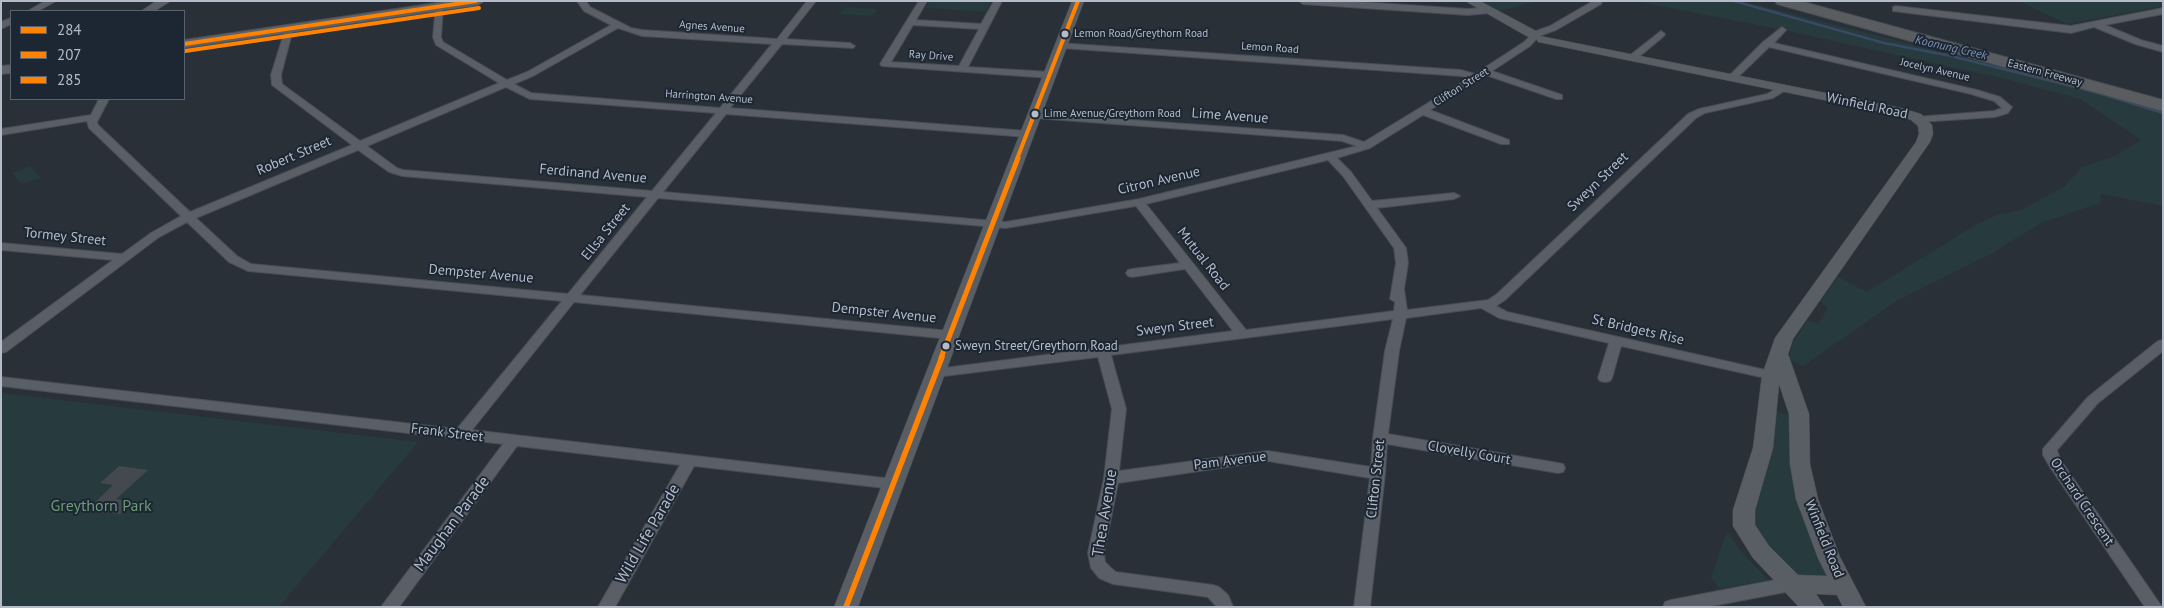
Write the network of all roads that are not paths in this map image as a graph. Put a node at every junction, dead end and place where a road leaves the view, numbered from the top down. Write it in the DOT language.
graph roads {
  1 [pos="52,1"];
  2 [pos="165,1"];
  3 [pos="581,1"];
  4 [pos="812,1"];
  5 [pos="923,1"];
  6 [pos="998,1"];
  7 [pos="1078,1"];
  8 [pos="1303,1"];
  9 [pos="1471,1"];
  10 [pos="1782,1"];
  11 [pos="1812,1"];
  12 [pos="471,2"];
  13 [pos="1598,2"];
  14 [pos="439,7"];
  15 [pos="1896,9"];
  16 [pos="34,10"];
  17 [pos="149,10"];
  18 [pos="1489,10"];
  19 [pos="2163,11"];
  20 [pos="911,22"];
  21 [pos="617,24"];
  22 [pos="2097,25"];
  23 [pos="984,27"];
  24 [pos="289,29"];
  25 [pos="1782,30"];
  26 [pos="1661,34"];
  27 [pos="1540,36"];
  28 [pos="779,42"];
  29 [pos="185,44"];
  30 [pos="1766,44"];
  31 [pos="1061,45"];
  32 [pos="850,46"];
  33 [pos="2163,49"];
  34 [pos="1632,58"];
  35 [pos="962,69"];
  36 [pos="1480,74"];
  37 [pos="1050,75"];
  38 [pos="1732,78"];
  39 [pos="506,84"];
  40 [pos="1783,88"];
  41 [pos="2163,91"];
  42 [pos="1559,97"];
  43 [pos="103,100"];
  44 [pos="2163,106"];
  45 [pos="723,111"];
  46 [pos="1422,111"];
  47 [pos="1035,115"];
  48 [pos="94,117"];
  49 [pos="1920,119"];
  50 [pos="1,132"];
  51 [pos="1027,134"];
  52 [pos="1505,142"];
  53 [pos="359,145"];
  54 [pos="1363,147"];
  55 [pos="1335,155"];
  56 [pos="655,194"];
  57 [pos="1454,196"];
  58 [pos="1139,202"];
  59 [pos="1370,206"];
  60 [pos="188,217"];
  61 [pos="993,224"];
  62 [pos="1,246"];
  63 [pos="125,258"];
  64 [pos="1189,265"];
  65 [pos="1132,273"];
  66 [pos="572,298"];
  67 [pos="1485,305"];
  68 [pos="1396,316"];
  69 [pos="950,334"];
  70 [pos="1243,335"];
  71 [pos="1616,340"];
  72 [pos="2163,344"];
  73 [pos="1,349"];
  74 [pos="1103,352"];
  75 [pos="936,373"];
  76 [pos="1779,377"];
  77 [pos="1605,378"];
  78 [pos="1,381"];
  79 [pos="461,434"];
  80 [pos="1380,438"];
  81 [pos="514,440"];
  82 [pos="690,461"];
  83 [pos="1558,468"];
  84 [pos="1378,474"];
  85 [pos="1111,478"];
  86 [pos="893,484"];
  87 [pos="1791,584"];
  88 [pos="1843,586"];
  89 [pos="389,607"];
  90 [pos="606,607"];
  91 [pos="846,607"];
  92 [pos="1225,607"];
  93 [pos="1362,607"];
  94 [pos="1671,607"];
  95 [pos="1814,607"];
  96 [pos="1855,607"];
  97 [pos="2154,607"];
  1 -- 16 [label="street"];
  2 -- 17 [label="street"];
  3 -- 21 [label="street, Agnes Avenue"];
  4 -- 28 [label="street, Ellsa Street"];
  5 -- 20 [label="street, Ray Drive"];
  6 -- 23 [label="street"];
  7 -- 31 [label="street"];
  8 -- 18 [label="street"];
  9 -- 18 [label="street, Winfield Road"];
  10 -- 44 [label="highway, Eastern Freeway"];
  11 -- 41 [label="highway, Eastern Freeway"];
  12 -- 14 [label="main road"];
  13 -- 27 [label="street, Clifton Street"];
  14 -- 24 [label="main road"];
  14 -- 39 [label="street, Harrington Avenue"];
  15 -- 22 [label="street"];
  18 -- 27 [label="street, Winfield Road"];
  19 -- 22 [label="street"];
  20 -- 23 [label="street"];
  20 -- 35 [label="street, Ray Drive"];
  21 -- 28 [label="street, Agnes Avenue"];
  21 -- 39 [label="street, Robert Street"];
  22 -- 33 [label="street"];
  23 -- 35 [label="street"];
  24 -- 29 [label="main road"];
  24 -- 53 [label="street, Ferdinand Avenue"];
  25 -- 30 [label="street"];
  26 -- 34 [label="street"];
  27 -- 34 [label="street, Winfield Road"];
  27 -- 36 [label="street, Clifton Street"];
  28 -- 32 [label="street, Agnes Avenue"];
  28 -- 45 [label="street, Ellsa Street"];
  30 -- 38 [label="street"];
  30 -- 49 [label="street, Jocelyn Avenue"];
  31 -- 36 [label="street, Lemon Road"];
  31 -- 37 [label="street"];
  34 -- 38 [label="street, Winfield Road"];
  35 -- 37 [label="street, Ray Drive"];
  36 -- 42 [label="street, Lemon Road"];
  36 -- 46 [label="street, Clifton Street"];
  37 -- 47 [label="street"];
  38 -- 40 [label="street, Winfield Road"];
  39 -- 45 [label="street, Harrington Avenue"];
  39 -- 53 [label="street, Robert Street"];
  40 -- 49 [label="street, Winfield Road"];
  40 -- 67 [label="street, Sweyn Street"];
  43 -- 48 [label="street"];
  45 -- 51 [label="street, Harrington Avenue"];
  45 -- 56 [label="street, Ellsa Street"];
  46 -- 52 [label="street"];
  46 -- 54 [label="street, Clifton Street"];
  47 -- 51 [label="street"];
  47 -- 54 [label="street, Lime Avenue"];
  48 -- 50 [label="street"];
  48 -- 60 [label="street, Dempster Avenue"];
  49 -- 76 [label="street, Winfield Road"];
  51 -- 61 [label="street"];
  53 -- 56 [label="street, Ferdinand Avenue"];
  53 -- 60 [label="street, Robert Street"];
  54 -- 55 [label="street, Clifton Street"];
  55 -- 58 [label="street, Citron Avenue"];
  55 -- 59 [label="street, Clifton Street"];
  56 -- 61 [label="street, Ferdinand Avenue"];
  56 -- 66 [label="street, Ellsa Street"];
  57 -- 59 [label="street"];
  58 -- 61 [label="street, Citron Avenue"];
  58 -- 64 [label="street, Mutual Road"];
  59 -- 68 [label="street, Clifton Street"];
  60 -- 63 [label="street, Robert Street"];
  60 -- 66 [label="street, Dempster Avenue"];
  61 -- 69 [label="street"];
  62 -- 63 [label="street, Tormey Street"];
  63 -- 73 [label="street, Robert Street"];
  64 -- 65 [label="street"];
  64 -- 70 [label="street, Mutual Road"];
  66 -- 69 [label="street, Dempster Avenue"];
  66 -- 79 [label="street, Ellsa Street"];
  67 -- 68 [label="street, Sweyn Street"];
  67 -- 71 [label="street, St Bridgets Rise"];
  68 -- 70 [label="street, Sweyn Street"];
  68 -- 80 [label="street, Clifton Street"];
  69 -- 75 [label="street"];
  70 -- 74 [label="street, Sweyn Street"];
  71 -- 76 [label="street, St Bridgets Rise"];
  71 -- 77 [label="street"];
  72 -- 97 [label="street, Orchard Crescent"];
  74 -- 75 [label="street, Sweyn Street"];
  74 -- 85 [label="street, Thea Avenue"];
  75 -- 86 [label="street"];
  76 -- 87 [label="street, Winfield Road"];
  76 -- 88 [label="street, Winfield Road"];
  78 -- 79 [label="street, Frank Street"];
  79 -- 81 [label="street, Frank Street"];
  80 -- 83 [label="street, Clovelly Court"];
  80 -- 84 [label="street, Clifton Street"];
  81 -- 82 [label="street, Frank Street"];
  81 -- 89 [label="street, Maughan Parade"];
  82 -- 86 [label="street, Frank Street"];
  82 -- 90 [label="street, Wild Life Parade"];
  84 -- 85 [label="street, Pam Avenue"];
  84 -- 93 [label="street, Clifton Street"];
  85 -- 92 [label="street, Thea Avenue"];
  86 -- 91 [label="street"];
  87 -- 88 [label="street"];
  87 -- 94 [label="street"];
  87 -- 95 [label="street, Winfield Road"];
  88 -- 96 [label="street, Winfield Road"];
}
